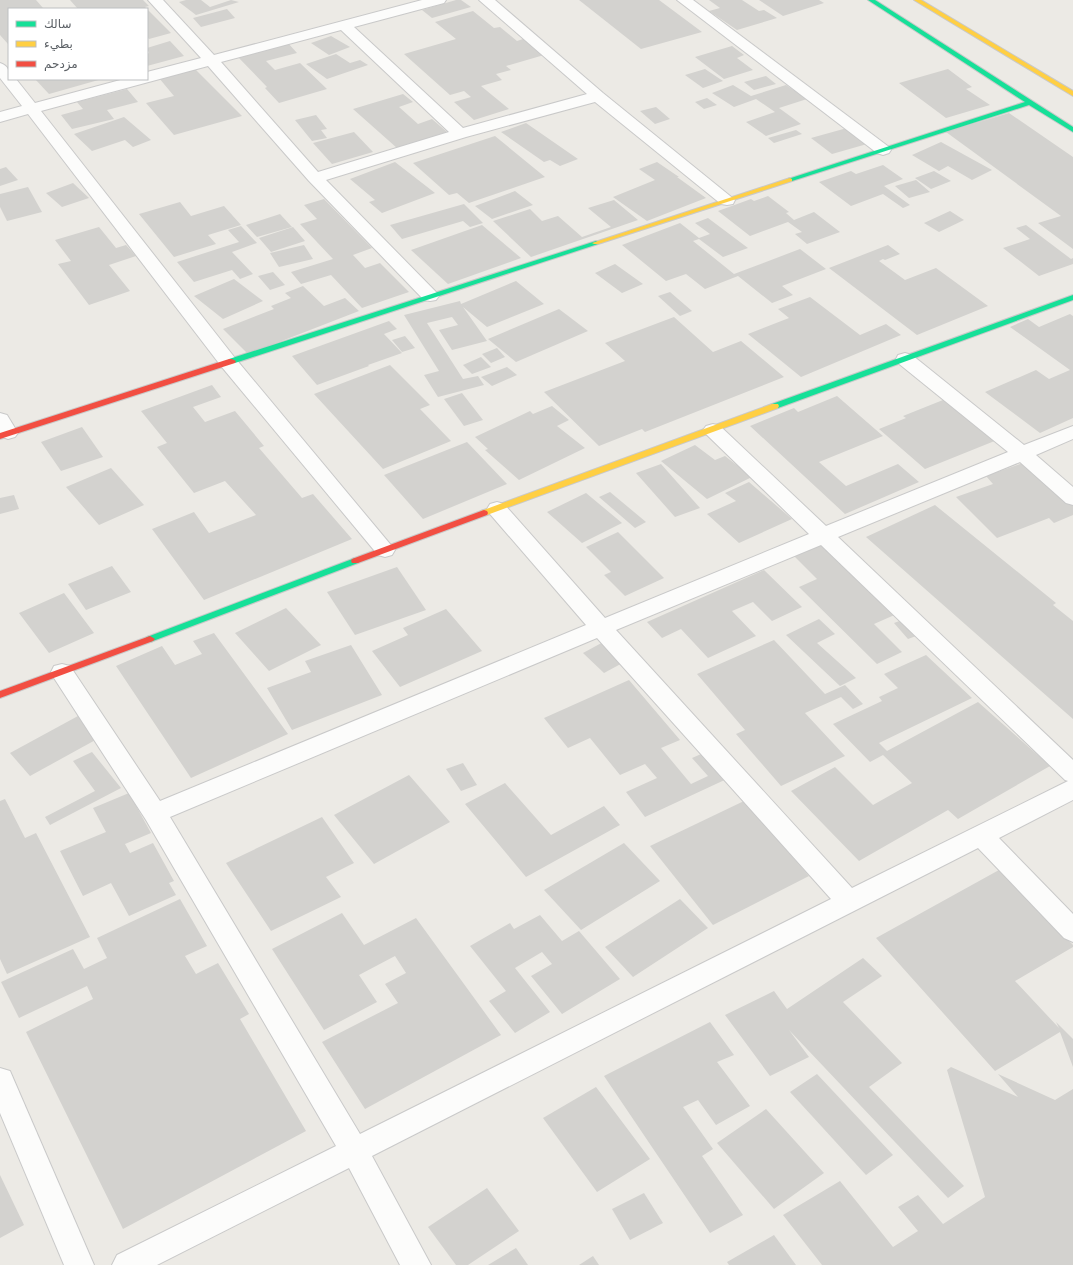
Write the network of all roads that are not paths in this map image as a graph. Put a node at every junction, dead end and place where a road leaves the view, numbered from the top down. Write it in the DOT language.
graph roads {
  1 [pos="155,0"];
  2 [pos="439,0"];
  3 [pos="486,0"];
  4 [pos="684,0"];
  5 [pos="871,0"];
  6 [pos="916,0"];
  7 [pos="345,26"];
  8 [pos="212,60"];
  9 [pos="0,68"];
  10 [pos="148,77"];
  11 [pos="8,78"];
  12 [pos="10,80"];
  13 [pos="137,80"];
  14 [pos="1073,94"];
  15 [pos="598,96"];
  16 [pos="1031,102"];
  17 [pos="32,108"];
  18 [pos="0,116"];
  19 [pos="1073,130"];
  20 [pos="460,134"];
  21 [pos="883,150"];
  22 [pos="316,178"];
  23 [pos="726,200"];
  24 [pos="430,296"];
  25 [pos="1073,298"];
  26 [pos="905,359"];
  27 [pos="228,362"];
  28 [pos="3,429"];
  29 [pos="713,430"];
  30 [pos="1073,432"];
  31 [pos="1022,453"];
  32 [pos="1073,498"];
  33 [pos="497,509"];
  34 [pos="823,536"];
  35 [pos="385,550"];
  36 [pos="601,628"];
  37 [pos="62,672"];
  38 [pos="0,695"];
  39 [pos="1073,774"];
  40 [pos="1073,789"];
  41 [pos="155,813"];
  42 [pos="981,835"];
  43 [pos="849,902"];
  44 [pos="1073,930"];
  45 [pos="0,1080"];
  46 [pos="354,1150"];
  47 [pos="79,1265"];
  48 [pos="128,1265"];
  49 [pos="416,1265"];
  1 -- 8 [label="street"];
  2 -- 7 [label="street"];
  3 -- 15 [label="street"];
  4 -- 21 [label="street"];
  5 -- 16 [label="street"];
  6 -- 14 [label="street"];
  7 -- 8 [label="street"];
  7 -- 20 [label="street"];
  8 -- 10 [label="street"];
  8 -- 22 [label="street"];
  9 -- 11 [label="street"];
  12 -- 17 [label="street"];
  13 -- 17 [label="street"];
  15 -- 20 [label="street"];
  15 -- 23 [label="street"];
  16 -- 19 [label="street"];
  16 -- 21 [label="street"];
  17 -- 18 [label="street"];
  17 -- 27 [label="street"];
  20 -- 22 [label="street"];
  21 -- 23 [label="street"];
  22 -- 24 [label="street"];
  23 -- 24 [label="street"];
  24 -- 27 [label="street"];
  25 -- 26 [label="street"];
  26 -- 29 [label="street"];
  26 -- 31 [label="street"];
  27 -- 28 [label="street"];
  27 -- 35 [label="street"];
  29 -- 33 [label="street"];
  29 -- 34 [label="street"];
  30 -- 31 [label="street"];
  31 -- 32 [label="street"];
  31 -- 34 [label="street"];
  33 -- 35 [label="street"];
  33 -- 36 [label="street"];
  34 -- 36 [label="street"];
  34 -- 39 [label="street"];
  35 -- 37 [label="street"];
  36 -- 41 [label="street"];
  36 -- 43 [label="street"];
  37 -- 38 [label="street"];
  37 -- 41 [label="street"];
  40 -- 42 [label="street"];
  41 -- 46 [label="street"];
  42 -- 43 [label="street"];
  42 -- 44 [label="street"];
  43 -- 46 [label="street"];
  45 -- 47 [label="street"];
  46 -- 48 [label="street"];
  46 -- 49 [label="street"];
}
